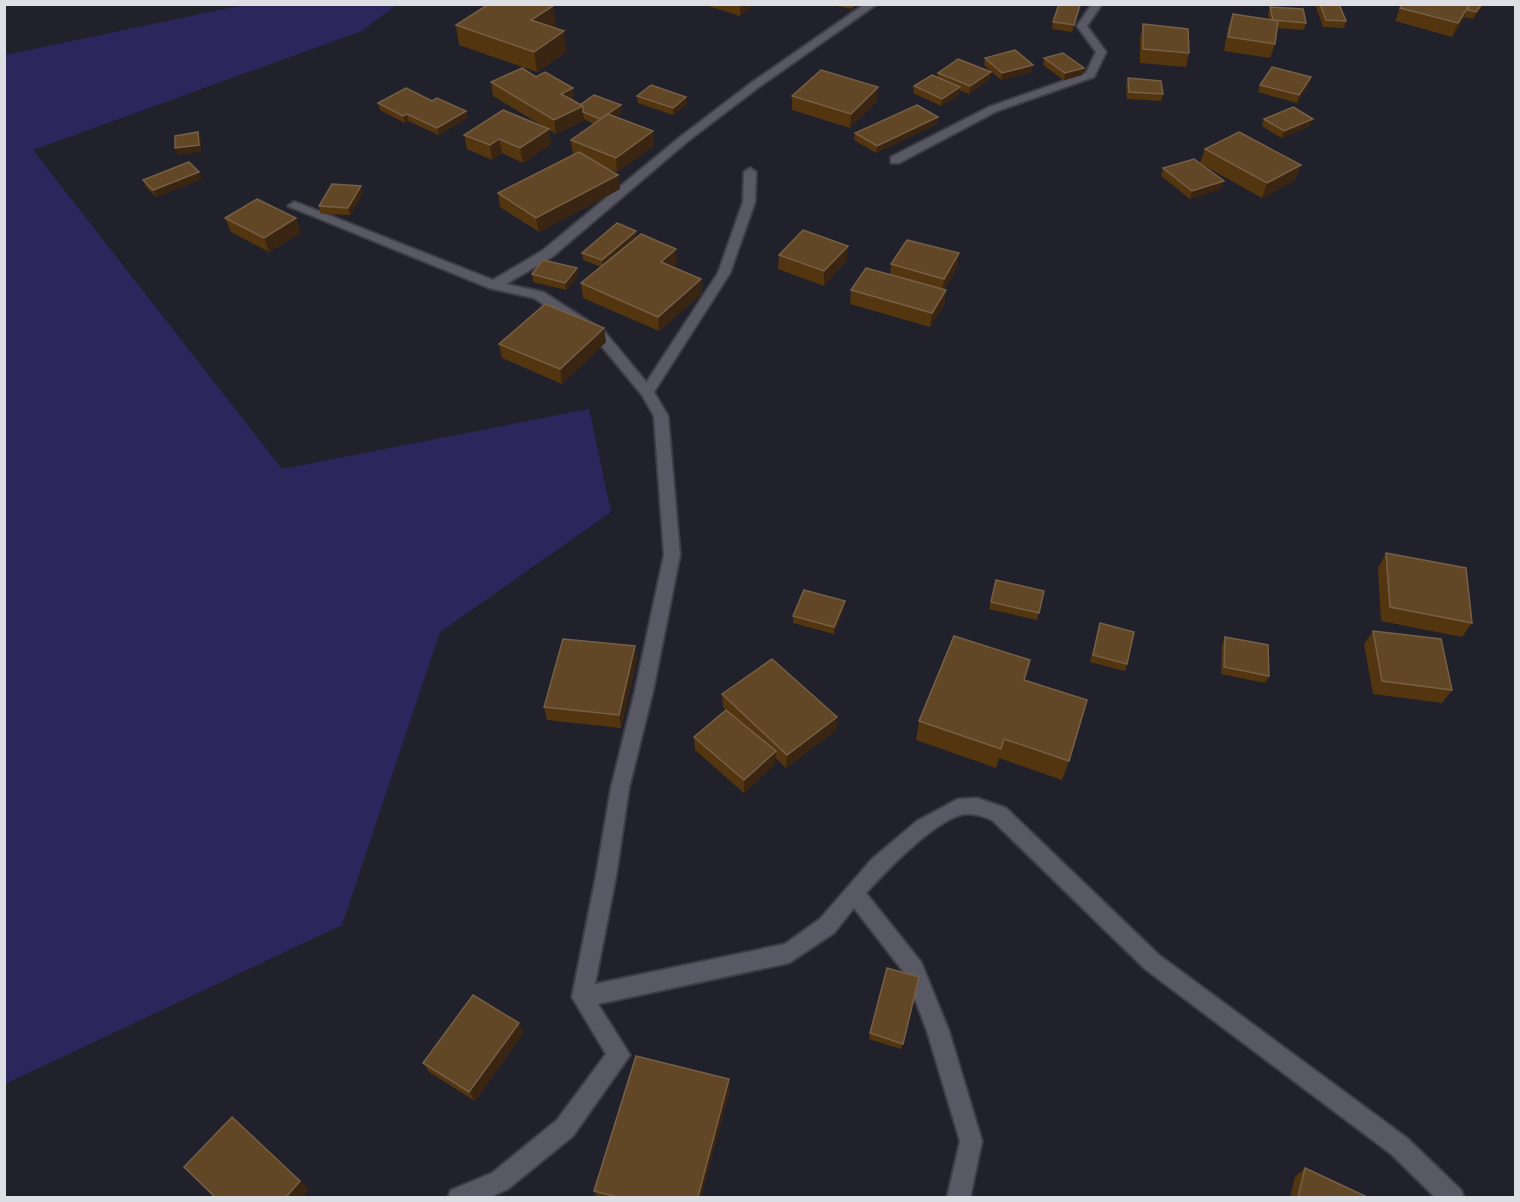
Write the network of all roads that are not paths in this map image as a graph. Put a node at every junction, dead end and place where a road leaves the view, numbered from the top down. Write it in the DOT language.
graph roads {
  1 [pos="872,4"];
  2 [pos="1097,4"];
  3 [pos="895,160"];
  4 [pos="750,172"];
  5 [pos="294,206"];
  6 [pos="494,285"];
  7 [pos="647,392"];
  8 [pos="854,893"];
  9 [pos="582,997"];
  10 [pos="459,1197"];
  11 [pos="958,1197"];
  12 [pos="1453,1197"];
  1 -- 6 [label="street"];
  2 -- 3 [label="street"];
  4 -- 7 [label="street"];
  5 -- 6 [label="street"];
  6 -- 7 [label="street"];
  7 -- 9 [label="street"];
  8 -- 9 [label="street"];
  8 -- 11 [label="street"];
  8 -- 12 [label="street"];
  9 -- 10 [label="street"];
}
